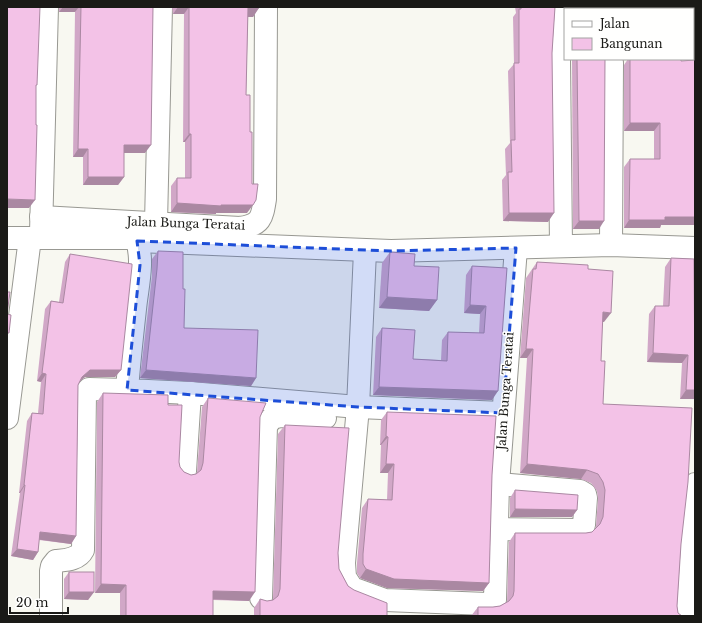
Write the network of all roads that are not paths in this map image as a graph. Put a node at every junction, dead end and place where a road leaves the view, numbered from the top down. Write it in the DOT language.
graph roads {
  1 [pos="47,7"];
  2 [pos="161,7"];
  3 [pos="266,7"];
  4 [pos="562,7"];
  5 [pos="612,63"];
  6 [pos="156,223"];
  7 [pos="37,231"];
  8 [pos="7,238"];
  9 [pos="137,242"];
  10 [pos="611,245"];
  11 [pos="561,246"];
  12 [pos="516,248"];
  13 [pos="695,248"];
  14 [pos="365,250"];
  15 [pos="127,390"];
  16 [pos="190,393"];
  17 [pos="357,413"];
  18 [pos="503,413"];
  19 [pos="7,418"];
  20 [pos="185,471"];
  21 [pos="498,484"];
  22 [pos="695,484"];
  23 [pos="497,529"];
  24 [pos="261,598"];
  25 [pos="384,608"];
  26 [pos="51,616"];
  27 [pos="683,616"];
  1 -- 7 [label="street"];
  2 -- 6 [label="street"];
  3 -- 6 [label="street, Jalan Bunga Teratai"];
  4 -- 11 [label="street"];
  5 -- 10 [label="street"];
  6 -- 7 [label="street, Jalan Bunga Teratai"];
  7 -- 8 [label="street, Jalan Bunga Teratai"];
  7 -- 9 [label="street"];
  7 -- 19 [label="street"];
  9 -- 14 [label="street"];
  9 -- 15 [label="street"];
  10 -- 11 [label="street"];
  10 -- 13 [label="street"];
  11 -- 12 [label="street"];
  12 -- 14 [label="street"];
  12 -- 18 [label="street, Jalan Bunga Teratai"];
  14 -- 17 [label="street"];
  15 -- 16 [label="street"];
  15 -- 26 [label="street"];
  16 -- 17 [label="street"];
  16 -- 20 [label="street"];
  17 -- 18 [label="street"];
  17 -- 24 [label="street"];
  17 -- 25 [label="street"];
  18 -- 21 [label="street, Jalan Bunga Teratai"];
  21 -- 23 [label="street, Jalan Bunga Teratai"];
  21 -- 23 [label="street"];
  22 -- 27 [label="street"];
  23 -- 25 [label="street, Jalan Bunga Teratai"];
}
